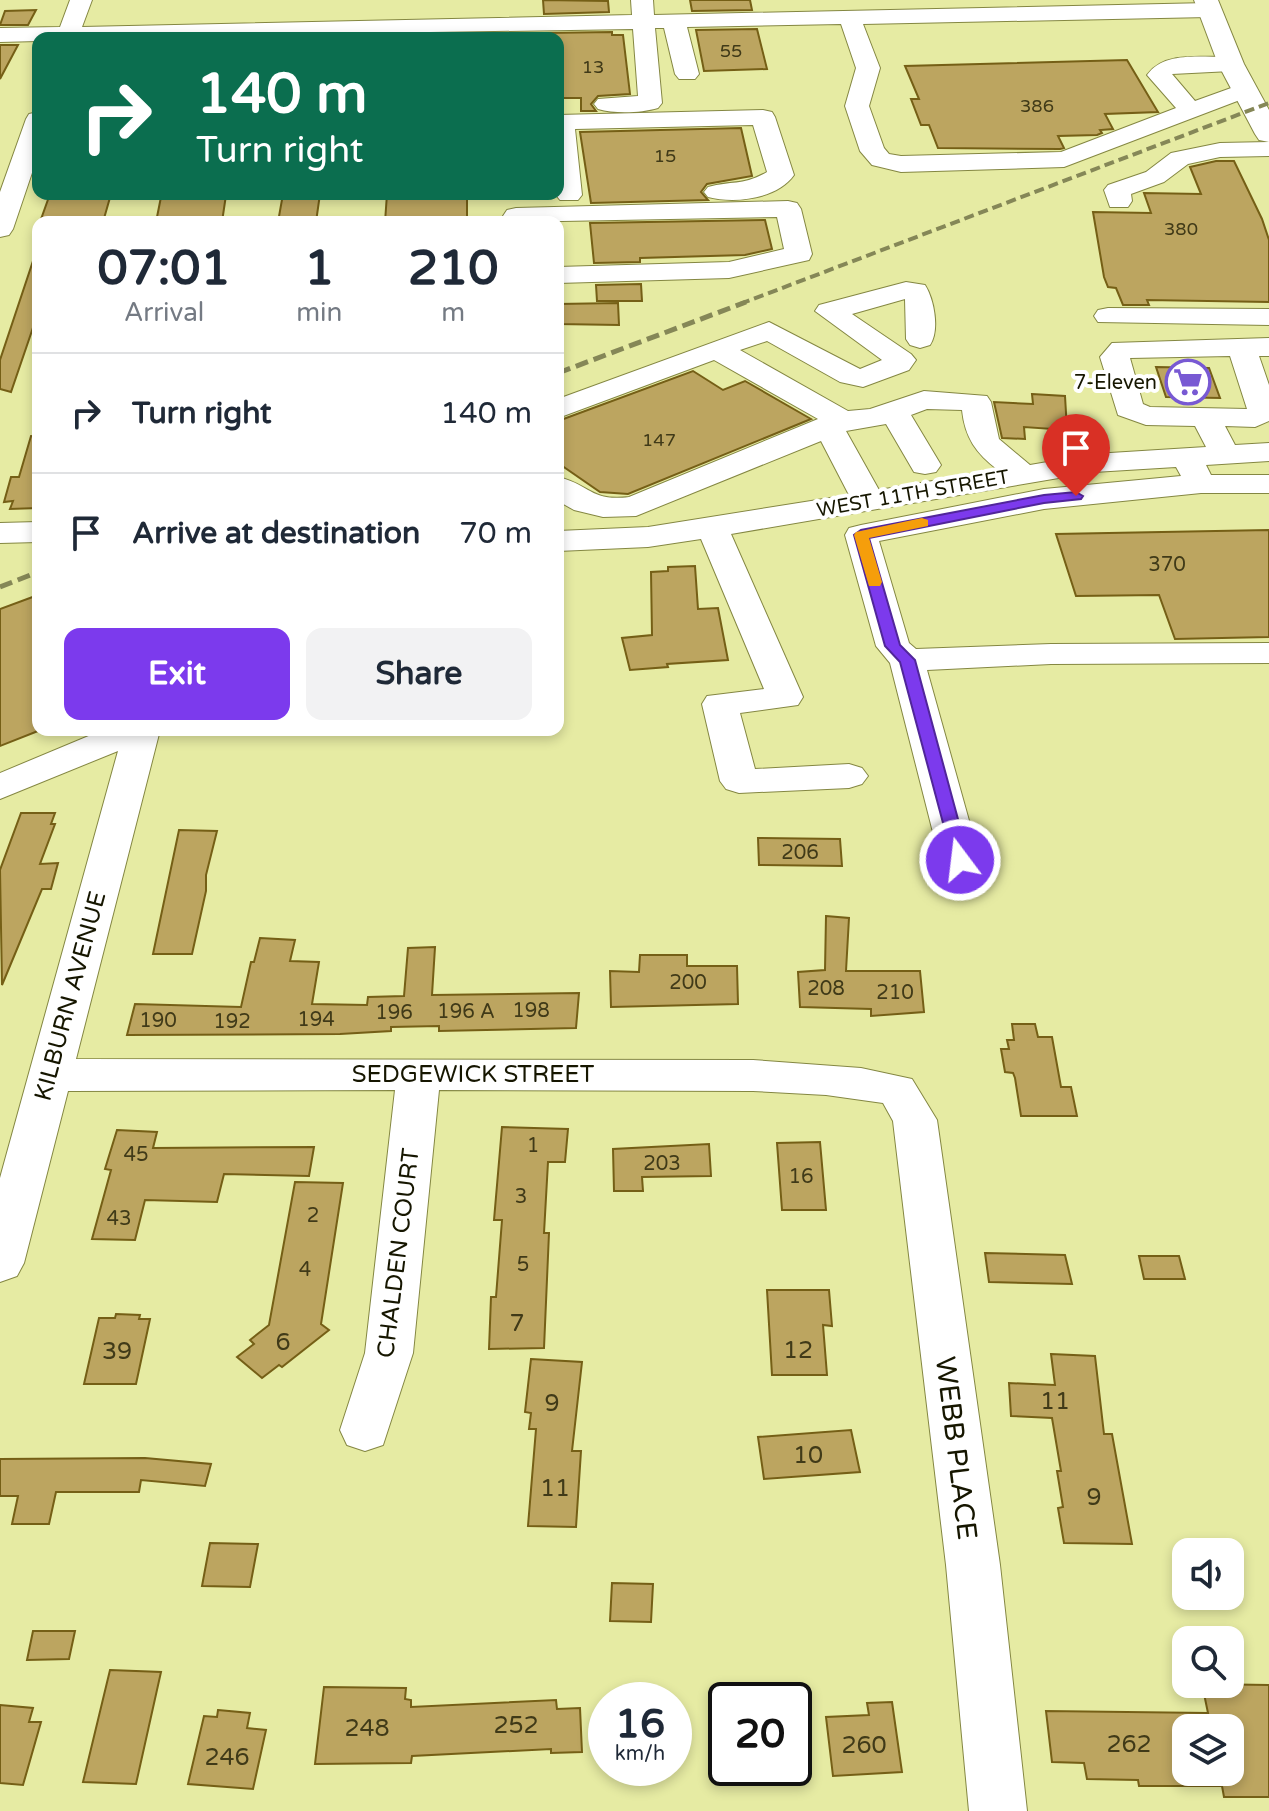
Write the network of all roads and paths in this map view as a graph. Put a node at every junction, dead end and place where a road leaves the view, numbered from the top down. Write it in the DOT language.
graph roads {
  1 [pos="81,0"];
  2 [pos="1208,5"];
  3 [pos="644,10"];
  4 [pos="849,17"];
  5 [pos="675,20"];
  6 [pos="69,32"];
  7 [pos="507,32"];
  8 [pos="0,35"];
  9 [pos="32,35"];
  10 [pos="1231,64"];
  11 [pos="687,74"];
  12 [pos="1245,90"];
  13 [pos="1191,111"];
  14 [pos="564,116"];
  15 [pos="564,117"];
  16 [pos="1269,134"];
  17 [pos="1269,149"];
  18 [pos="32,150"];
  19 [pos="564,156"];
  20 [pos="26,182"];
  21 [pos="569,195"];
  22 [pos="564,196"];
  23 [pos="547,200"];
  24 [pos="1119,201"];
  25 [pos="516,207"];
  26 [pos="0,229"];
  27 [pos="564,275"];
  28 [pos="1108,316"];
  29 [pos="1269,317"];
  30 [pos="920,339"];
  31 [pos="1255,347"];
  32 [pos="716,349"];
  33 [pos="1265,406"];
  34 [pos="564,407"];
  35 [pos="893,411"];
  36 [pos="1205,417"];
  37 [pos="836,424"];
  38 [pos="1269,452"];
  39 [pos="1225,454"];
  40 [pos="1185,457"];
  41 [pos="925,465"];
  42 [pos="1022,474"];
  43 [pos="1201,484"];
  44 [pos="1269,484"];
  45 [pos="564,490"];
  46 [pos="868,500"];
  47 [pos="712,528"];
  48 [pos="32,532"];
  49 [pos="0,533"];
  50 [pos="564,543"];
  51 [pos="32,551"];
  52 [pos="0,552"];
  53 [pos="1269,653"];
  54 [pos="907,660"];
  55 [pos="121,736"];
  56 [pos="140,736"];
  57 [pos="849,776"];
  58 [pos="0,787"];
  59 [pos="960,860"];
  60 [pos="419,1073"];
  61 [pos="48,1075"];
  62 [pos="897,1090"];
  63 [pos="1,1254"];
  64 [pos="365,1430"];
  65 [pos="998,1811"];
  1 -- 6 [label="street"];
  2 -- 4 [label="street"];
  2 -- 10 [label="main road"];
  3 -- 5 [label="street"];
  3 -- 7 [label="street"];
  3 -- 14 [label="street"];
  4 -- 5 [label="street"];
  4 -- 13 [label="street"];
  5 -- 11 [label="street"];
  8 -- 9 [label="street"];
  10 -- 12 [label="main road"];
  10 -- 13 [label="street"];
  12 -- 13 [label="street"];
  12 -- 16 [label="main road"];
  15 -- 21 [label="street"];
  17 -- 24 [label="street"];
  18 -- 20 [label="street"];
  19 -- 21 [label="street"];
  20 -- 26 [label="street"];
  21 -- 22 [label="street"];
  23 -- 25 [label="street"];
  25 -- 27 [label="street"];
  28 -- 29 [label="street"];
  30 -- 32 [label="street"];
  31 -- 33 [label="street"];
  31 -- 36 [label="street"];
  32 -- 34 [label="street"];
  32 -- 37 [label="street"];
  33 -- 36 [label="street"];
  35 -- 37 [label="street"];
  35 -- 41 [label="street"];
  35 -- 42 [label="street"];
  36 -- 39 [label="street"];
  37 -- 45 [label="street"];
  37 -- 46 [label="street"];
  38 -- 39 [label="street, WEST 11TH STREET"];
  39 -- 40 [label="street, WEST 11TH STREET"];
  40 -- 42 [label="street, WEST 11TH STREET"];
  40 -- 43 [label="street"];
  42 -- 46 [label="street, WEST 11TH STREET"];
  43 -- 44 [label="street"];
  43 -- 54 [label="street"];
  46 -- 47 [label="street, WEST 11TH STREET"];
  47 -- 50 [label="street, WEST 11TH STREET"];
  47 -- 57 [label="street"];
  48 -- 49 [label="street"];
  51 -- 52 [label="street"];
  53 -- 54 [label="street"];
  54 -- 59 [label="street"];
  55 -- 58 [label="street"];
  56 -- 61 [label="street, KILBURN AVENUE"];
  60 -- 61 [label="street, SEDGEWICK STREET"];
  60 -- 62 [label="street, SEDGEWICK STREET"];
  60 -- 64 [label="street, CHALDEN COURT"];
  61 -- 63 [label="street, KILBURN AVENUE"];
  62 -- 65 [label="street, WEBB PLACE"];
}
